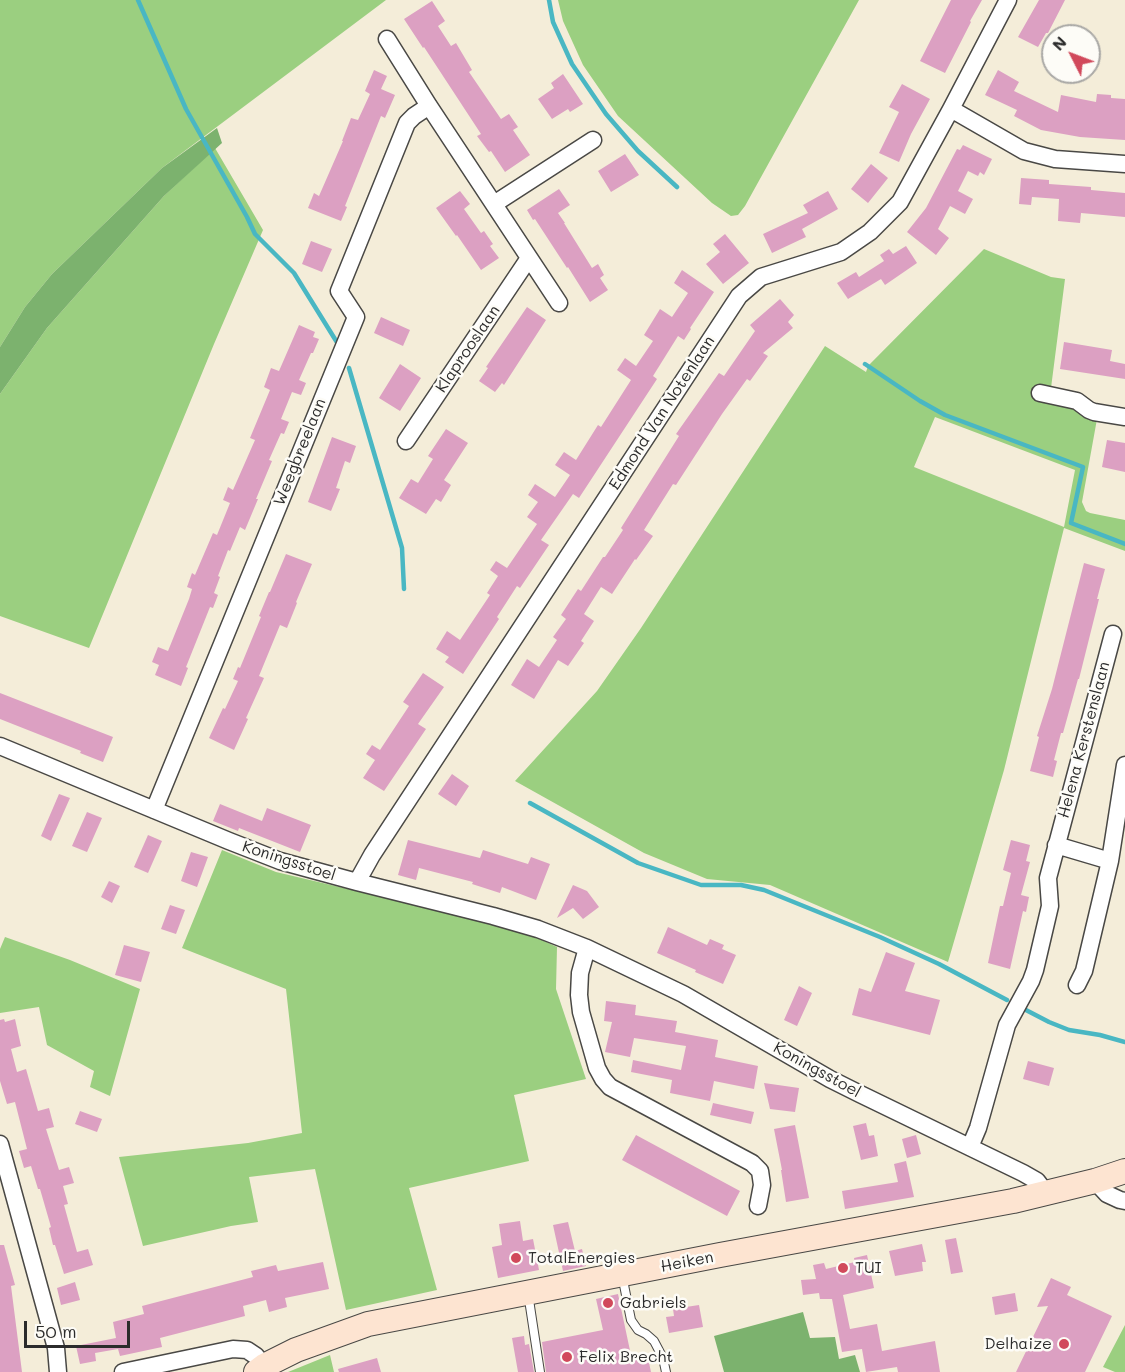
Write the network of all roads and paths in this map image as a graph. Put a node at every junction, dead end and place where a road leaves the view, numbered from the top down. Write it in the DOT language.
graph roads {
  1 [pos="1008,0"];
  2 [pos="387,39"];
  3 [pos="429,106"];
  4 [pos="951,109"];
  5 [pos="593,140"];
  6 [pos="1125,164"];
  7 [pos="494,204"];
  8 [pos="530,258"];
  9 [pos="559,303"];
  10 [pos="1040,393"];
  11 [pos="1125,417"];
  12 [pos="406,441"];
  13 [pos="1113,634"];
  14 [pos="0,746"];
  15 [pos="1125,765"];
  16 [pos="154,810"];
  17 [pos="1056,845"];
  18 [pos="1110,861"];
  19 [pos="357,882"];
  20 [pos="587,948"];
  21 [pos="1077,985"];
  22 [pos="0,1144"];
  23 [pos="970,1147"];
  24 [pos="1125,1171"];
  25 [pos="1095,1181"];
  26 [pos="1046,1193"];
  27 [pos="1125,1201"];
  28 [pos="758,1206"];
  29 [pos="622,1274"];
  30 [pos="528,1293"];
  31 [pos="260,1369"];
  32 [pos="58,1372"];
  33 [pos="123,1372"];
  34 [pos="540,1372"];
  35 [pos="666,1372"];
  1 -- 4 [label="street, Edmond Van Notenlaan"];
  2 -- 3 [label="street"];
  3 -- 7 [label="street"];
  3 -- 16 [label="street, Weegbreelaan"];
  4 -- 6 [label="street"];
  4 -- 19 [label="street, Edmond Van Notenlaan"];
  5 -- 7 [label="street"];
  7 -- 8 [label="street"];
  8 -- 9 [label="street"];
  8 -- 12 [label="street, Klaprooslaan"];
  10 -- 11 [label="street"];
  13 -- 17 [label="street, Helena Kerstenslaan"];
  14 -- 16 [label="street, Koningsstoel"];
  15 -- 18 [label="street"];
  16 -- 19 [label="street, Koningsstoel"];
  17 -- 18 [label="street"];
  17 -- 23 [label="street, Helena Kerstenslaan"];
  18 -- 21 [label="street"];
  19 -- 20 [label="street, Koningsstoel"];
  20 -- 23 [label="street, Koningsstoel"];
  20 -- 28 [label="street"];
  22 -- 32 [label="street"];
  23 -- 26 [label="street, Koningsstoel"];
  24 -- 25 [label="main road, Heiken"];
  25 -- 26 [label="main road, Heiken"];
  25 -- 27 [label="street"];
  26 -- 29 [label="main road, Heiken"];
  29 -- 30 [label="main road, Heiken"];
  29 -- 35 [label="lane"];
  30 -- 31 [label="main road, Heiken"];
  30 -- 34 [label="lane"];
  31 -- 33 [label="street"];
}
